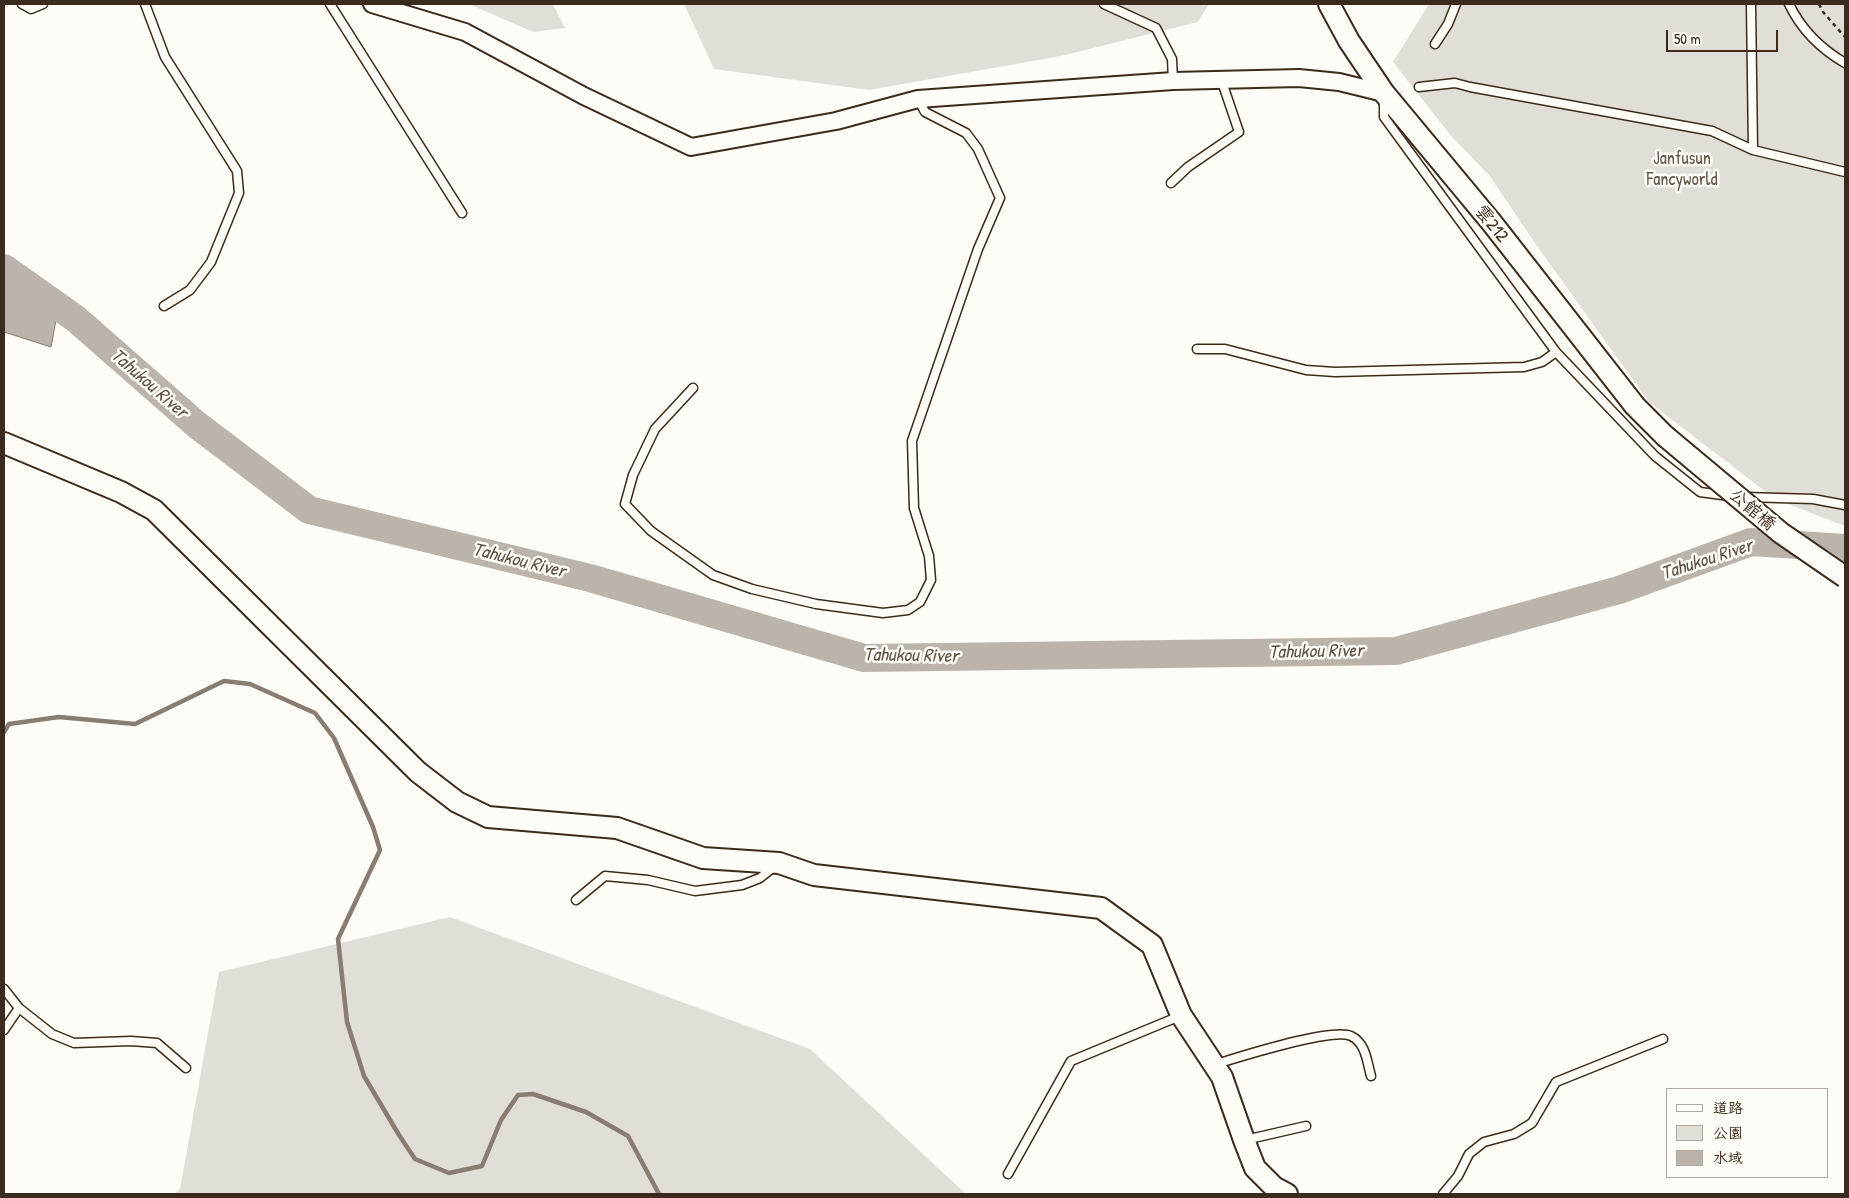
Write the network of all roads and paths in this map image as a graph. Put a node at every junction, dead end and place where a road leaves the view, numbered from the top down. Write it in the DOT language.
graph roads {
  1 [pos="22,4"];
  2 [pos="43,4"];
  3 [pos="146,4"];
  4 [pos="330,4"];
  5 [pos="372,4"];
  6 [pos="1104,4"];
  7 [pos="1329,4"];
  8 [pos="1456,4"];
  9 [pos="1751,4"];
  10 [pos="1789,4"];
  11 [pos="1819,4"];
  12 [pos="1845,37"];
  13 [pos="1435,44"];
  14 [pos="1845,63"];
  15 [pos="1221,79"];
  16 [pos="1173,81"];
  17 [pos="1419,87"];
  18 [pos="1384,93"];
  19 [pos="918,99"];
  20 [pos="1753,150"];
  21 [pos="1845,172"];
  22 [pos="1170,184"];
  23 [pos="462,213"];
  24 [pos="164,306"];
  25 [pos="1197,349"];
  26 [pos="1556,352"];
  27 [pos="693,388"];
  28 [pos="1665,436"];
  29 [pos="4,443"];
  30 [pos="1845,506"];
  31 [pos="1845,577"];
  32 [pos="779,863"];
  33 [pos="576,900"];
  34 [pos="4,989"];
  35 [pos="19,1008"];
  36 [pos="1181,1015"];
  37 [pos="4,1030"];
  38 [pos="1663,1039"];
  39 [pos="1214,1064"];
  40 [pos="186,1068"];
  41 [pos="1371,1076"];
  42 [pos="1306,1126"];
  43 [pos="1244,1140"];
  44 [pos="1008,1174"];
  45 [pos="1287,1194"];
  46 [pos="1443,1194"];
  1 -- 2 [label="lane"];
  3 -- 24 [label="lane"];
  4 -- 23 [label="lane"];
  5 -- 19 [label="street"];
  6 -- 16 [label="lane"];
  7 -- 18 [label="street, 雲212 / 雲212"];
  8 -- 13 [label="lane"];
  9 -- 20 [label="lane"];
  10 -- 14 [label="lane"];
  11 -- 12 [label="path"];
  15 -- 16 [label="street"];
  15 -- 18 [label="street"];
  15 -- 22 [label="lane"];
  16 -- 19 [label="street"];
  17 -- 20 [label="lane"];
  18 -- 26 [label="lane"];
  18 -- 28 [label="street, 雲212 / 雲212"];
  19 -- 27 [label="lane"];
  20 -- 21 [label="lane"];
  25 -- 26 [label="lane"];
  26 -- 30 [label="lane"];
  28 -- 31 [label="street, 公館橋 / 雲212, bridge"];
  29 -- 32 [label="street"];
  32 -- 33 [label="lane"];
  32 -- 36 [label="street"];
  34 -- 35 [label="lane"];
  35 -- 37 [label="lane"];
  35 -- 40 [label="lane"];
  36 -- 39 [label="street"];
  36 -- 44 [label="lane"];
  38 -- 46 [label="lane"];
  39 -- 41 [label="lane"];
  39 -- 43 [label="street"];
  42 -- 43 [label="lane"];
  43 -- 45 [label="street"];
}
